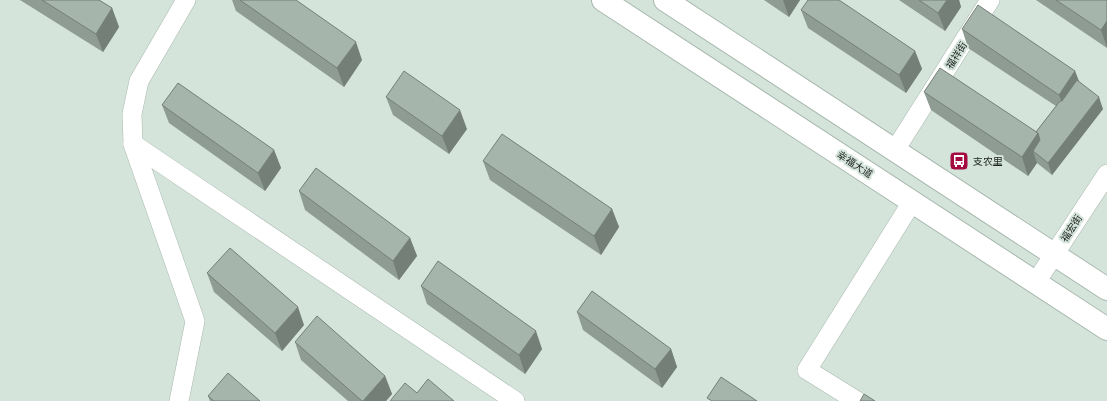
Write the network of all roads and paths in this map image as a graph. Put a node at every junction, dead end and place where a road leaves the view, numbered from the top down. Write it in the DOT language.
graph roads {
  1 [pos="186,0"];
  2 [pos="603,0"];
  3 [pos="665,0"];
  4 [pos="990,0"];
  5 [pos="134,144"];
  6 [pos="895,150"];
  7 [pos="1107,174"];
  8 [pos="912,202"];
  9 [pos="1054,254"];
  10 [pos="1036,282"];
  11 [pos="1107,289"];
  12 [pos="1107,329"];
  13 [pos="179,401"];
  14 [pos="515,401"];
  15 [pos="857,401"];
  1 -- 5 [label="street"];
  2 -- 8 [label="main road, 幸福大道"];
  3 -- 6 [label="main road"];
  4 -- 6 [label="street, 福祥街"];
  5 -- 13 [label="street"];
  5 -- 14 [label="street"];
  6 -- 9 [label="main road"];
  7 -- 9 [label="street, 福宏街"];
  8 -- 10 [label="main road, 幸福大道"];
  8 -- 15 [label="street"];
  9 -- 10 [label="street, 福宏街"];
  9 -- 11 [label="main road"];
  10 -- 12 [label="main road, 幸福大道"];
}
